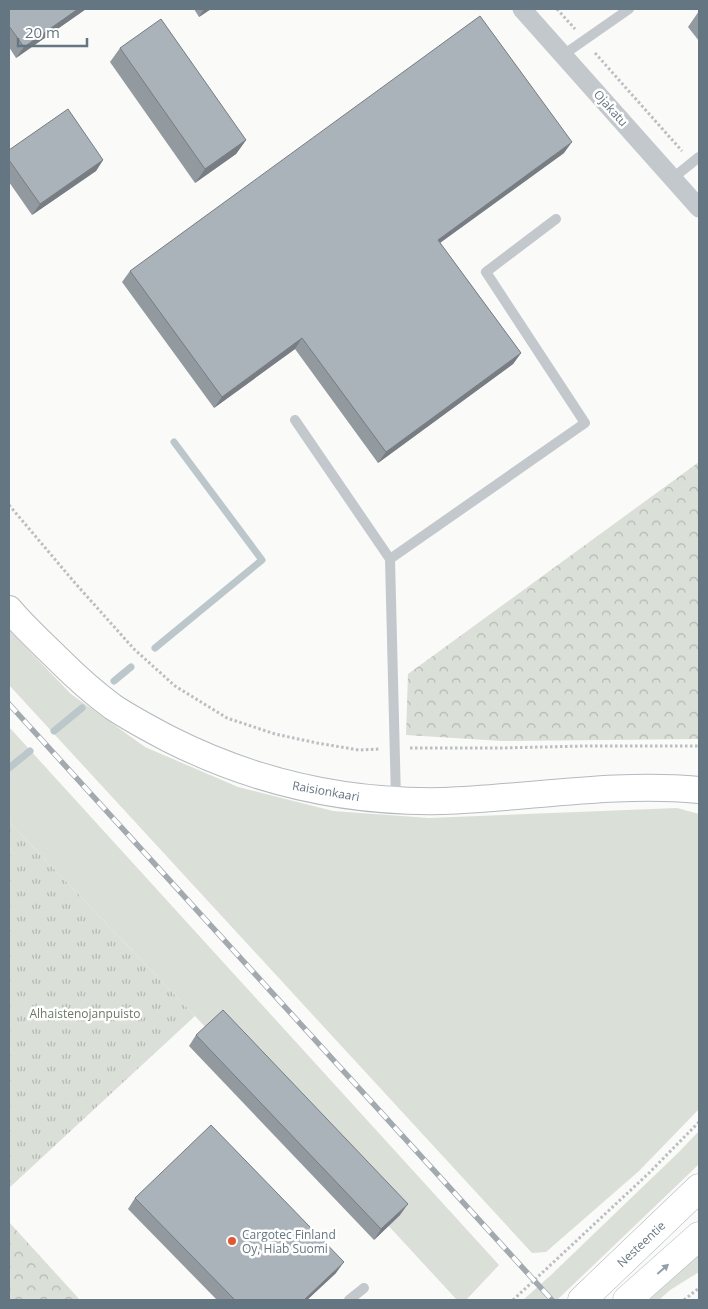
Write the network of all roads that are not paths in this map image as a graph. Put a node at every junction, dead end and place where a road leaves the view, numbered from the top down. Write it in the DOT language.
graph roads {
  1 [pos="522,9"];
  2 [pos="629,9"];
  3 [pos="563,54"];
  4 [pos="696,160"];
  5 [pos="673,178"];
  6 [pos="699,208"];
  7 [pos="556,219"];
  8 [pos="295,420"];
  9 [pos="390,559"];
  10 [pos="9,609"];
  11 [pos="699,790"];
  12 [pos="396,801"];
  13 [pos="699,1188"];
  14 [pos="699,1236"];
  15 [pos="364,1288"];
  16 [pos="349,1300"];
  17 [pos="582,1300"];
  18 [pos="627,1300"];
  1 -- 3 [label="street, Ojakatu"];
  2 -- 3 [label="lane"];
  3 -- 5 [label="street, Ojakatu"];
  4 -- 5 [label="lane"];
  5 -- 6 [label="street, Ojakatu"];
  7 -- 9 [label="lane"];
  8 -- 9 [label="lane"];
  9 -- 12 [label="lane"];
  10 -- 12 [label="main road, Raisionkaari"];
  11 -- 12 [label="main road, Raisionkaari"];
  13 -- 17 [label="main road, Nesteentie"];
  18 -- 14 [label="main road, one-way"];
  15 -- 16 [label="lane"];
}
